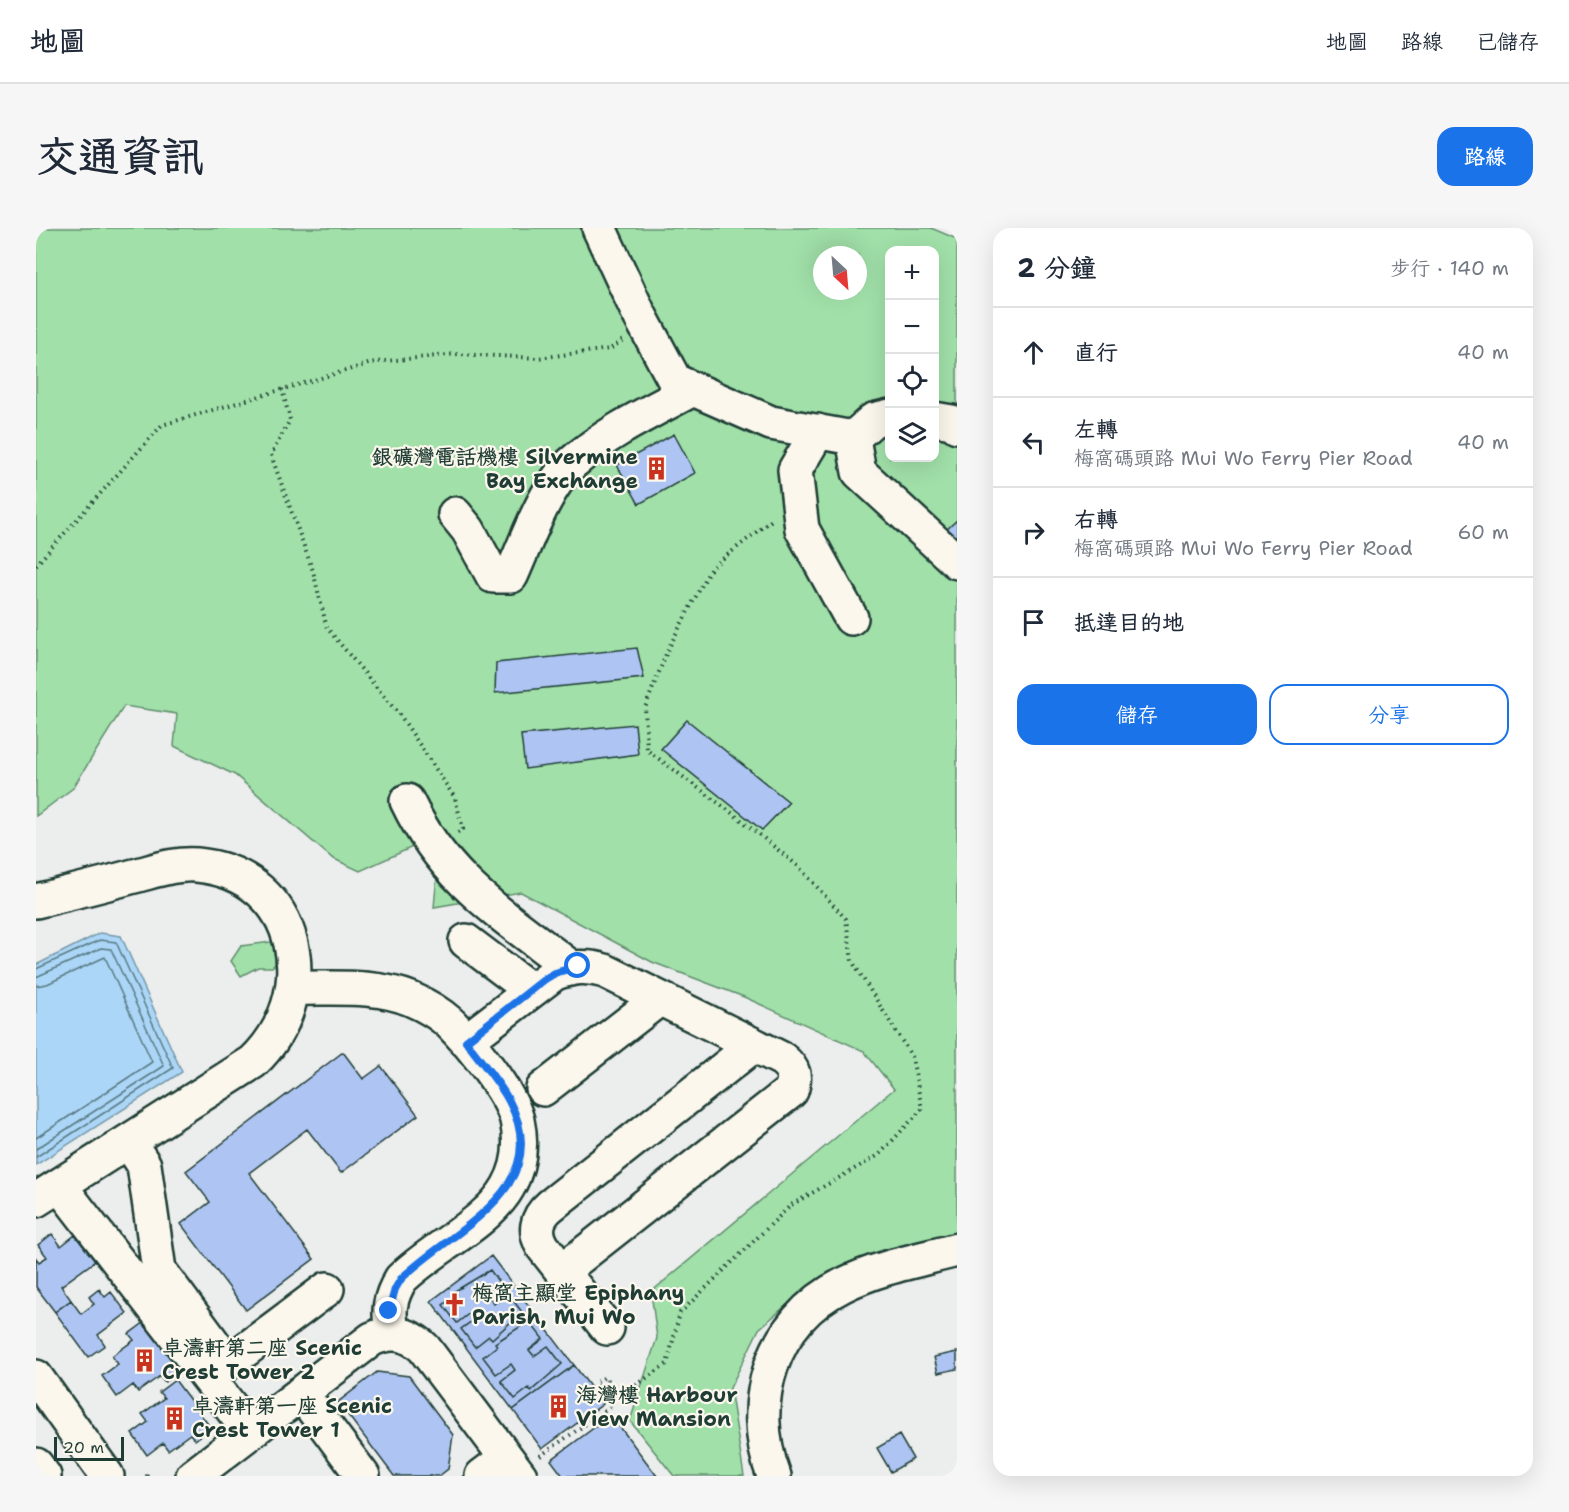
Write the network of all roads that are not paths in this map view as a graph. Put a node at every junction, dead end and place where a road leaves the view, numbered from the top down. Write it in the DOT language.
graph roads {
  1 [pos="599,228"];
  2 [pos="693,389"];
  3 [pos="885,417"];
  4 [pos="939,420"];
  5 [pos="957,426"];
  6 [pos="818,431"];
  7 [pos="854,438"];
  8 [pos="456,514"];
  9 [pos="957,562"];
  10 [pos="851,618"];
  11 [pos="407,801"];
  12 [pos="36,901"];
  13 [pos="466,941"];
  14 [pos="570,967"];
  15 [pos="293,988"];
  16 [pos="531,990"];
  17 [pos="659,999"];
  18 [pos="466,1041"];
  19 [pos="754,1045"];
  20 [pos="543,1089"];
  21 [pos="129,1142"];
  22 [pos="48,1193"];
  23 [pos="957,1250"];
  24 [pos="562,1271"];
  25 [pos="327,1289"];
  26 [pos="607,1328"];
  27 [pos="393,1333"];
  28 [pos="36,1377"];
  29 [pos="301,1393"];
  30 [pos="250,1432"];
  31 [pos="36,1465"];
  32 [pos="502,1470"];
  33 [pos="44,1476"];
  34 [pos="107,1476"];
  35 [pos="193,1476"];
  36 [pos="363,1476"];
  37 [pos="774,1476"];
  1 -- 2 [label="street"];
  2 -- 6 [label="street"];
  2 -- 8 [label="street"];
  3 -- 7 [label="street"];
  4 -- 5 [label="street"];
  6 -- 7 [label="street"];
  6 -- 10 [label="street"];
  7 -- 9 [label="street"];
  11 -- 14 [label="street"];
  12 -- 15 [label="street"];
  13 -- 16 [label="street"];
  14 -- 16 [label="street"];
  14 -- 17 [label="street"];
  15 -- 18 [label="street"];
  15 -- 21 [label="street"];
  16 -- 18 [label="street"];
  17 -- 19 [label="street"];
  17 -- 20 [label="street"];
  18 -- 27 [label="street"];
  19 -- 24 [label="street"];
  19 -- 24 [label="street"];
  21 -- 22 [label="street"];
  21 -- 25 [label="street"];
  22 -- 30 [label="street"];
  23 -- 37 [label="street"];
  24 -- 26 [label="street"];
  27 -- 29 [label="street"];
  27 -- 32 [label="street"];
  28 -- 34 [label="street"];
  29 -- 30 [label="street"];
  29 -- 36 [label="street"];
  30 -- 35 [label="street"];
  31 -- 33 [label="street"];
}
